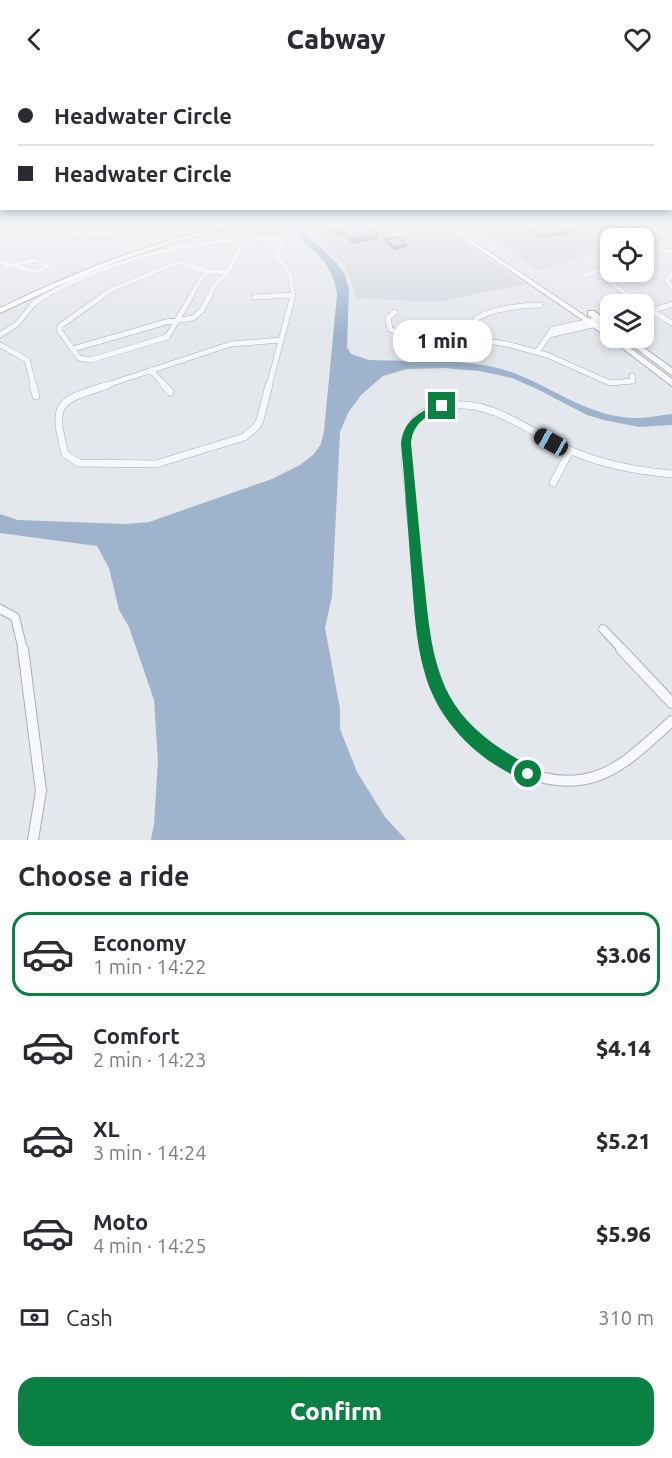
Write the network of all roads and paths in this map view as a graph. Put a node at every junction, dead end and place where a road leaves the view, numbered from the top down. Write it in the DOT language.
graph roads {
  1 [pos="0,262"];
  2 [pos="29,262"];
  3 [pos="38,262"];
  4 [pos="100,262"];
  5 [pos="115,262"];
  6 [pos="129,262"];
  7 [pos="234,262"];
  8 [pos="281,262"];
  9 [pos="506,262"];
  10 [pos="512,262"];
  11 [pos="16,266"];
  12 [pos="6,267"];
  13 [pos="0,269"];
  14 [pos="600,270"];
  15 [pos="208,272"];
  16 [pos="228,272"];
  17 [pos="672,273"];
  18 [pos="586,275"];
  19 [pos="609,282"];
  20 [pos="672,287"];
  21 [pos="625,294"];
  22 [pos="293,295"];
  23 [pos="254,297"];
  24 [pos="0,304"];
  25 [pos="672,304"];
  26 [pos="540,305"];
  27 [pos="654,310"];
  28 [pos="0,311"];
  29 [pos="395,312"];
  30 [pos="654,312"];
  31 [pos="600,319"];
  32 [pos="600,319"];
  33 [pos="177,321"];
  34 [pos="600,322"];
  35 [pos="672,323"];
  36 [pos="0,335"];
  37 [pos="474,338"];
  38 [pos="281,340"];
  39 [pos="0,345"];
  40 [pos="626,348"];
  41 [pos="640,348"];
  42 [pos="73,349"];
  43 [pos="537,352"];
  44 [pos="151,370"];
  45 [pos="672,372"];
  46 [pos="632,376"];
  47 [pos="672,383"];
  48 [pos="170,392"];
  49 [pos="36,396"];
  50 [pos="570,451"];
  51 [pos="672,474"];
  52 [pos="553,483"];
  53 [pos="0,609"];
  54 [pos="603,629"];
  55 [pos="672,703"];
  56 [pos="672,721"];
  57 [pos="33,840"];
  1 -- 12 [label="street"];
  2 -- 11 [label="street"];
  3 -- 11 [label="street"];
  4 -- 24 [label="main road"];
  5 -- 28 [label="main road"];
  6 -- 36 [label="street"];
  7 -- 16 [label="street"];
  8 -- 22 [label="street"];
  9 -- 31 [label="main road"];
  10 -- 32 [label="main road"];
  11 -- 12 [label="street"];
  12 -- 13 [label="street"];
  14 -- 18 [label="street"];
  15 -- 16 [label="street"];
  15 -- 33 [label="street"];
  15 -- 42 [label="street"];
  16 -- 33 [label="street"];
  17 -- 20 [label="street"];
  19 -- 21 [label="street"];
  22 -- 23 [label="street"];
  22 -- 38 [label="street"];
  25 -- 27 [label="street"];
  26 -- 37 [label="street"];
  29 -- 37 [label="street"];
  30 -- 35 [label="street"];
  33 -- 42 [label="street"];
  33 -- 42 [label="street"];
  34 -- 43 [label="street"];
  37 -- 43 [label="street"];
  38 -- 44 [label="street"];
  38 -- 44 [label="street"];
  39 -- 49 [label="street"];
  40 -- 47 [label="main road"];
  41 -- 45 [label="main road"];
  43 -- 46 [label="street"];
  44 -- 48 [label="street"];
  50 -- 51 [label="street"];
  50 -- 52 [label="street"];
  50 -- 56 [label="street"];
  53 -- 57 [label="street"];
  54 -- 55 [label="street"];
}
